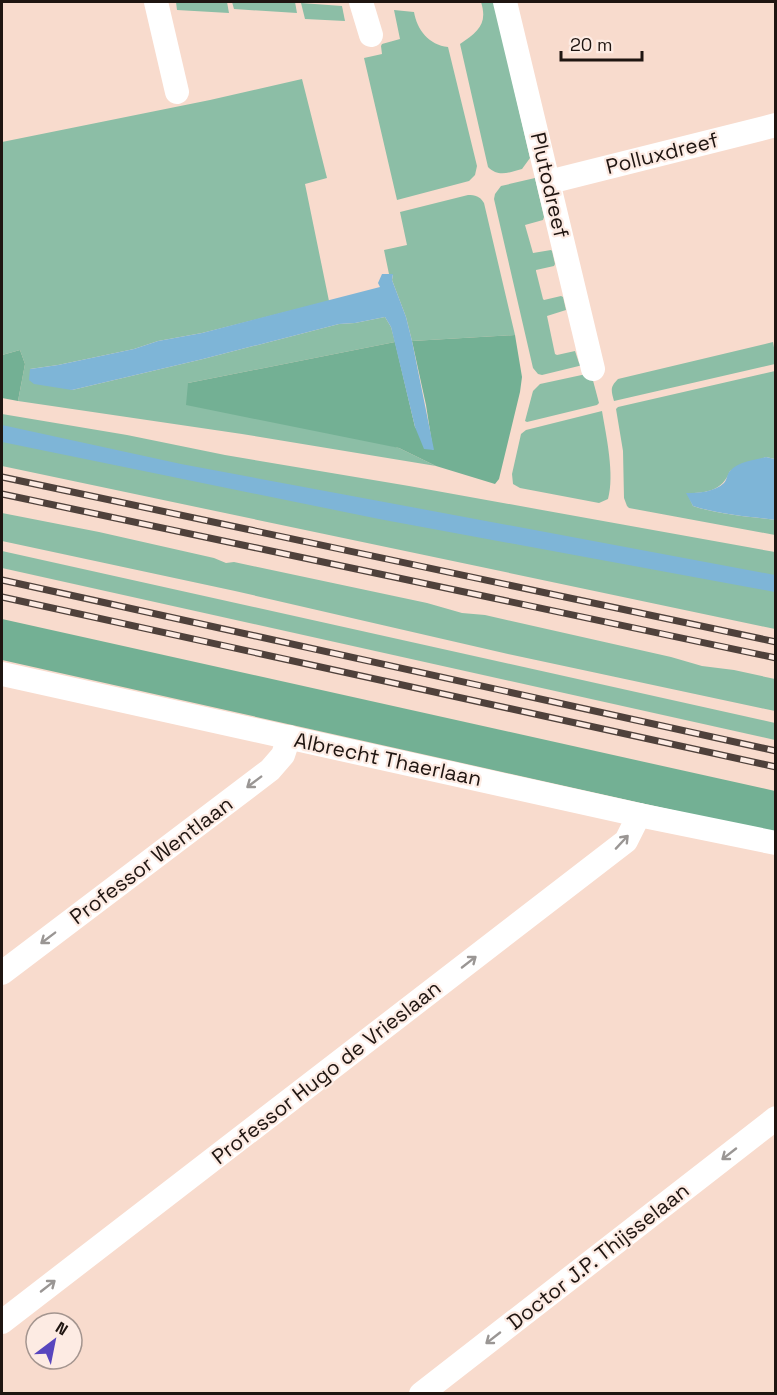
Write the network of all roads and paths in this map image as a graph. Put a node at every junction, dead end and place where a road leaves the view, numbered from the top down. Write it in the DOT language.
graph roads {
  1 [pos="156,2"];
  2 [pos="361,2"];
  3 [pos="505,2"];
  4 [pos="372,34"];
  5 [pos="177,92"];
  6 [pos="776,125"];
  7 [pos="549,182"];
  8 [pos="593,369"];
  9 [pos="2,674"];
  10 [pos="289,737"];
  11 [pos="639,814"];
  12 [pos="776,843"];
  13 [pos="2,973"];
  14 [pos="776,1118"];
  15 [pos="2,1322"];
  16 [pos="421,1394"];
  1 -- 5 [label="street"];
  2 -- 4 [label="street"];
  3 -- 7 [label="street, Plutodreef"];
  6 -- 7 [label="street, Polluxdreef"];
  7 -- 8 [label="street, Plutodreef"];
  9 -- 10 [label="street, Albrecht Thaerlaan"];
  10 -- 11 [label="street, Albrecht Thaerlaan"];
  10 -- 13 [label="street, Professor Wentlaan, one-way"];
  11 -- 12 [label="street, Albrecht Thaerlaan"];
  15 -- 11 [label="street, Professor Hugo de Vrieslaan, one-way"];
  14 -- 16 [label="street, Doctor J.P. Thijsselaan, one-way"];
}
